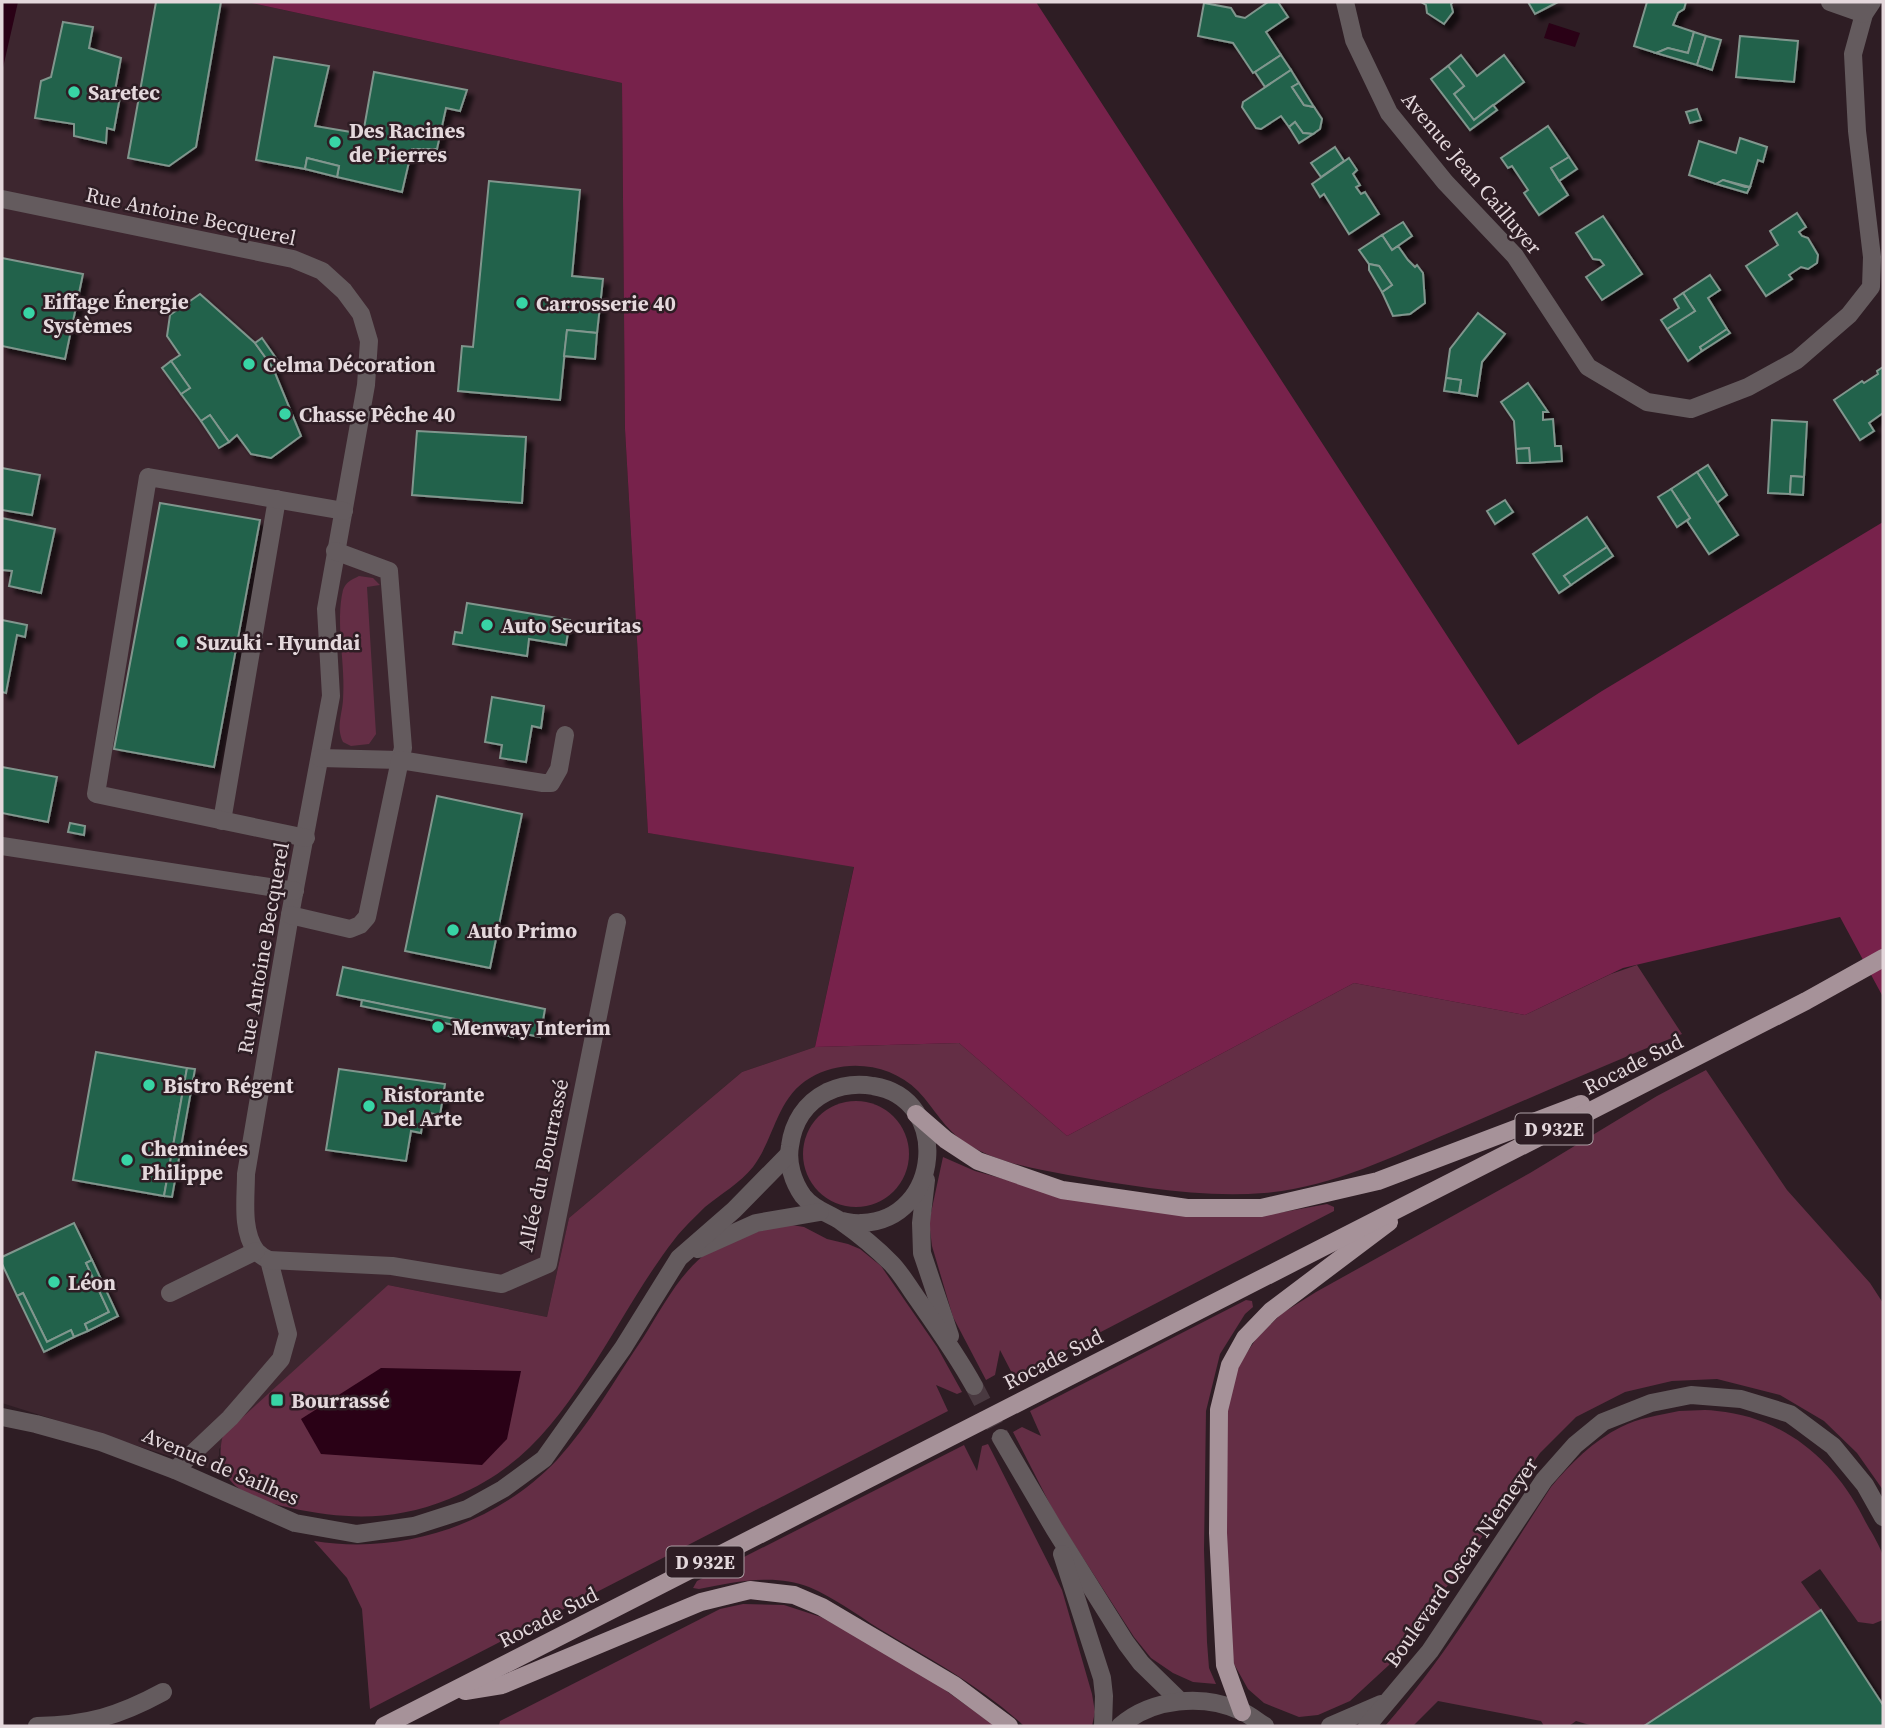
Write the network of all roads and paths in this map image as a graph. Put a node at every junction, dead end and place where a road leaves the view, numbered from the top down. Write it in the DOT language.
graph roads {
  1 [pos="1345,2"];
  2 [pos="1830,2"];
  3 [pos="1868,8"];
  4 [pos="2,199"];
  5 [pos="277,499"];
  6 [pos="344,511"];
  7 [pos="335,551"];
  8 [pos="565,735"];
  9 [pos="320,758"];
  10 [pos="400,760"];
  11 [pos="222,821"];
  12 [pos="306,838"];
  13 [pos="2,846"];
  14 [pos="295,891"];
  15 [pos="290,915"];
  16 [pos="617,922"];
  17 [pos="1883,958"];
  18 [pos="1682,1064"];
  19 [pos="916,1114"];
  20 [pos="788,1155"];
  21 [pos="927,1169"];
  22 [pos="1426,1195"];
  23 [pos="820,1212"];
  24 [pos="841,1221"];
  25 [pos="263,1256"];
  26 [pos="679,1258"];
  27 [pos="170,1293"];
  28 [pos="957,1356"];
  29 [pos="974,1386"];
  30 [pos="2,1417"];
  31 [pos="1001,1438"];
  32 [pos="175,1469"];
  33 [pos="1883,1517"];
  34 [pos="1055,1531"];
  35 [pos="163,1692"];
  36 [pos="448,1694"];
  37 [pos="1390,1699"];
  38 [pos="1180,1701"];
  39 [pos="1242,1712"];
  40 [pos="37,1726"];
  41 [pos="384,1726"];
  42 [pos="1009,1726"];
  43 [pos="1103,1726"];
  44 [pos="1120,1726"];
  45 [pos="1265,1726"];
  46 [pos="1330,1726"];
  47 [pos="1367,1726"];
  1 -- 3 [label="street, Avenue Jean Cailluyer"];
  2 -- 3 [label="street"];
  4 -- 6 [label="street, Rue Antoine Becquerel"];
  5 -- 6 [label="street"];
  5 -- 11 [label="street"];
  5 -- 11 [label="street"];
  6 -- 7 [label="street, Rue Antoine Becquerel"];
  7 -- 9 [label="street, Rue Antoine Becquerel"];
  7 -- 10 [label="street"];
  8 -- 10 [label="street"];
  9 -- 10 [label="street"];
  9 -- 12 [label="street, Rue Antoine Becquerel"];
  10 -- 15 [label="street"];
  11 -- 12 [label="street"];
  12 -- 14 [label="street, Rue Antoine Becquerel"];
  13 -- 14 [label="street"];
  14 -- 15 [label="street, Rue Antoine Becquerel"];
  15 -- 25 [label="street, Rue Antoine Becquerel"];
  16 -- 25 [label="street, Allée du Bourrassé"];
  17 -- 18 [label="main road, Rocade Sud / D 932E"];
  18 -- 19 [label="main road"];
  18 -- 22 [label="main road, Rocade Sud / D 932E"];
  19 -- 20 [label="street"];
  19 -- 21 [label="street"];
  20 -- 23 [label="street"];
  20 -- 26 [label="street, Avenue de Sailhes"];
  21 -- 24 [label="street"];
  21 -- 28 [label="street"];
  22 -- 36 [label="main road, Rocade Sud / D 932E"];
  22 -- 39 [label="main road"];
  23 -- 24 [label="street"];
  23 -- 26 [label="street"];
  24 -- 28 [label="street"];
  25 -- 27 [label="street"];
  25 -- 32 [label="street, Rue Antoine Becquerel"];
  26 -- 32 [label="street, Avenue de Sailhes"];
  28 -- 29 [label="street"];
  30 -- 32 [label="street, Avenue de Sailhes"];
  31 -- 34 [label="street"];
  33 -- 37 [label="street, Boulevard Oscar Niemeyer"];
  34 -- 38 [label="street"];
  34 -- 43 [label="street"];
  35 -- 40 [label="street"];
  36 -- 41 [label="main road, Rocade Sud / D 932E"];
  36 -- 42 [label="main road"];
  37 -- 46 [label="street, Boulevard Oscar Niemeyer"];
  37 -- 47 [label="street, Boulevard Oscar Niemeyer"];
  38 -- 39 [label="street"];
  38 -- 44 [label="street"];
  39 -- 45 [label="street"];
}
